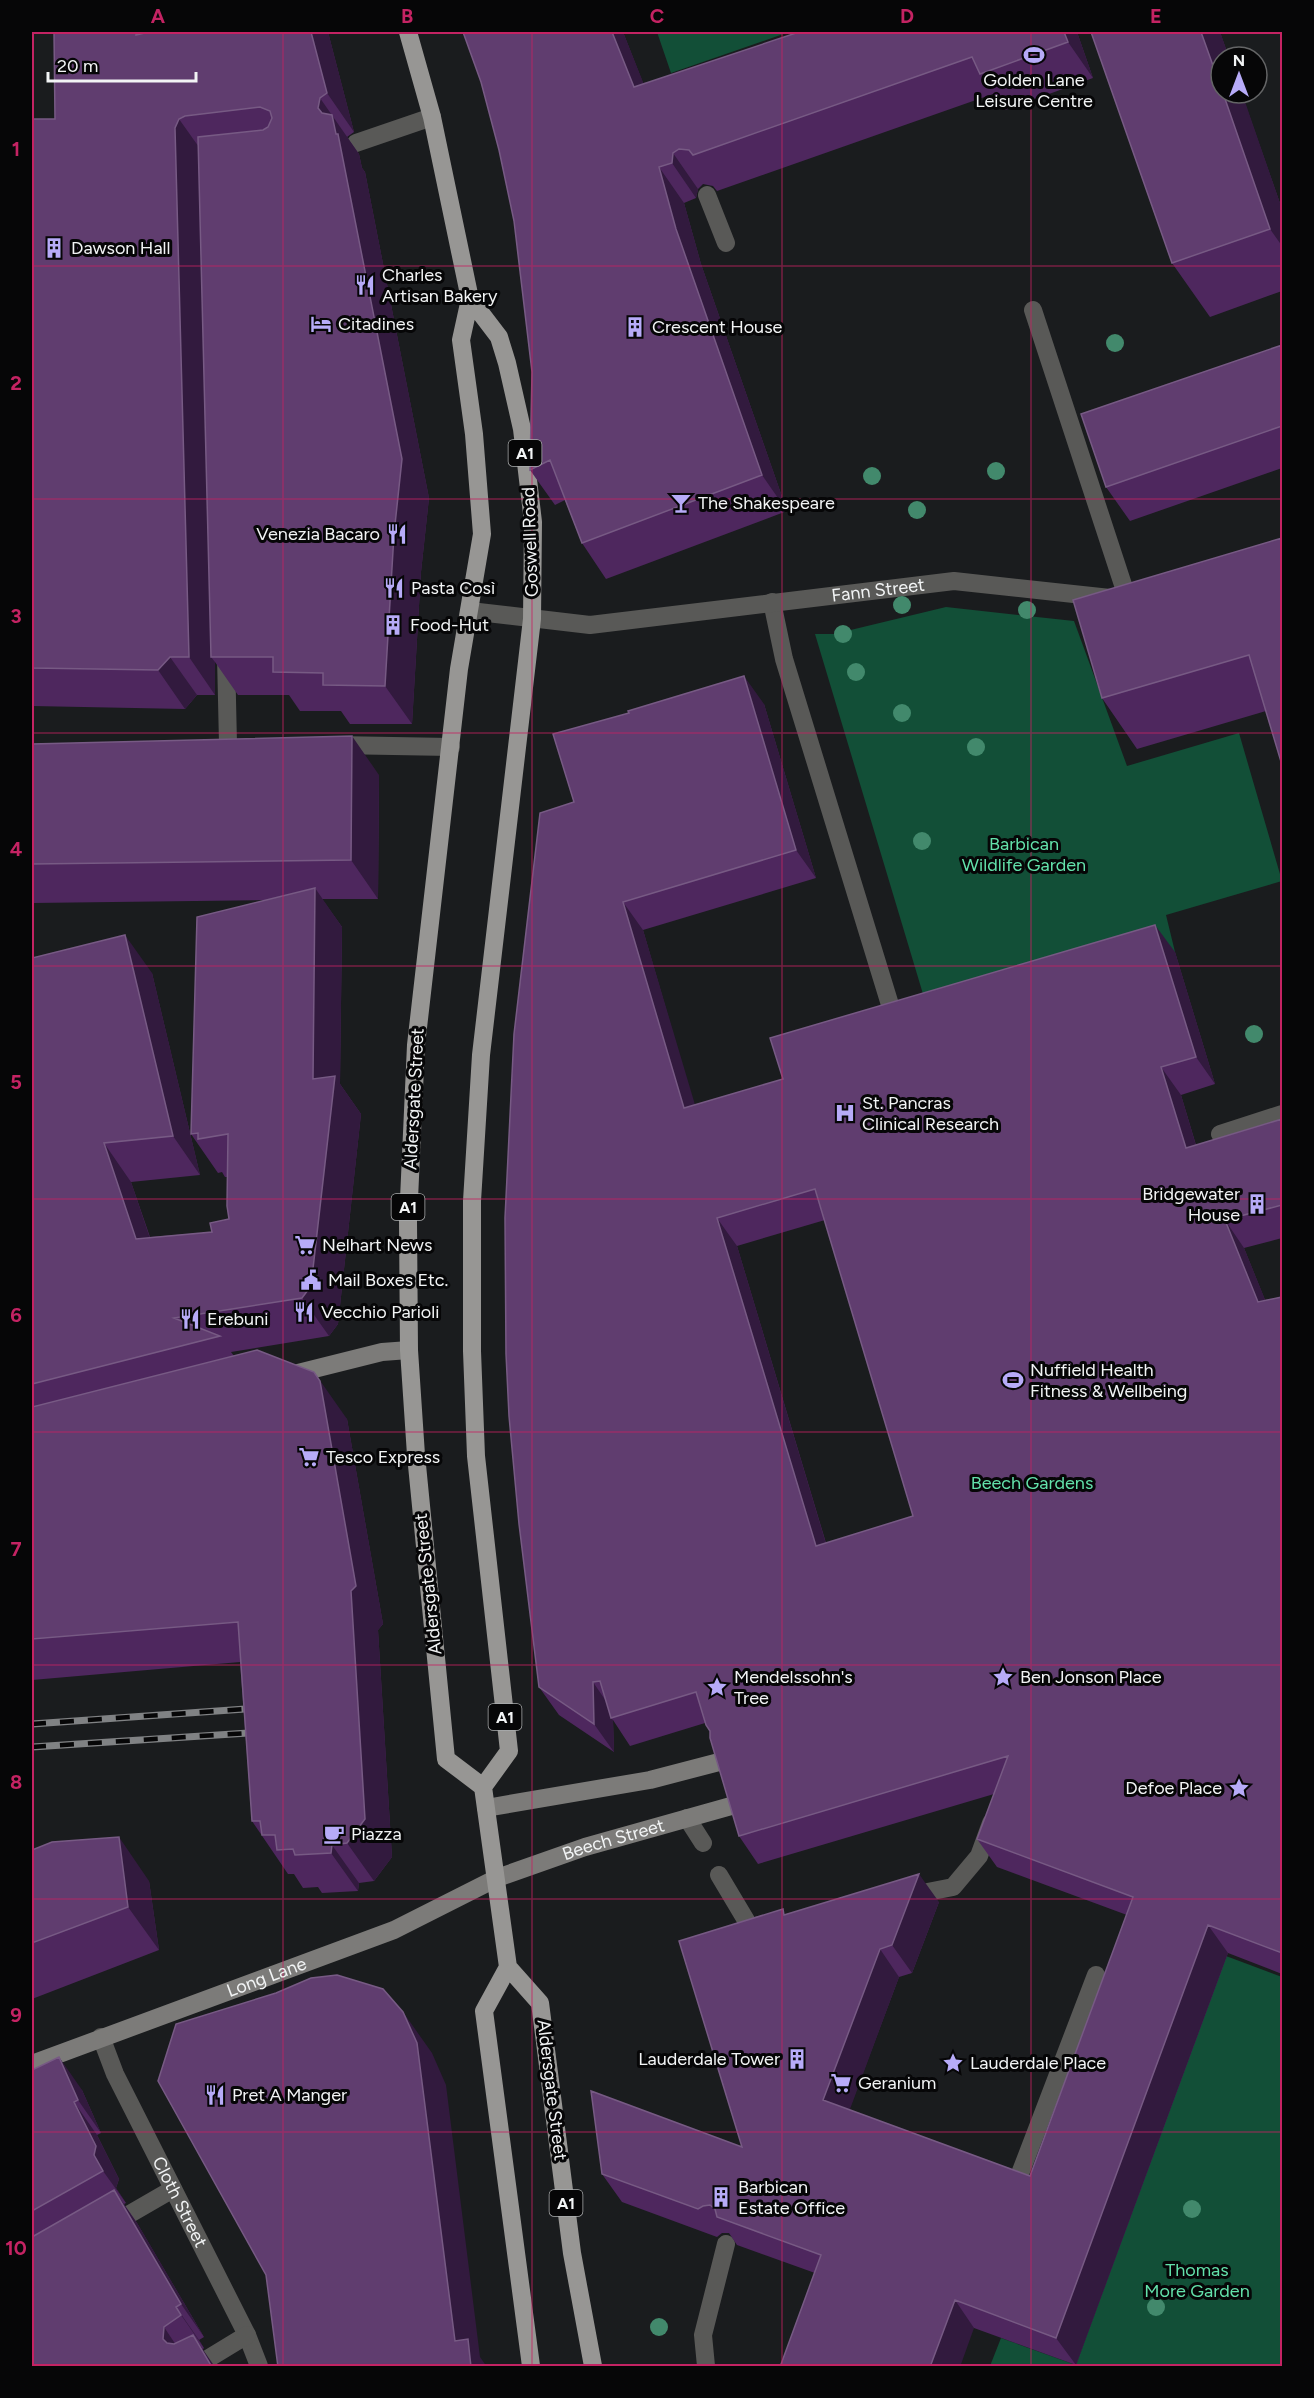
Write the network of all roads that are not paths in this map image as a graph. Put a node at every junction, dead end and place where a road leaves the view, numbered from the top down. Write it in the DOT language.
graph roads {
  1 [pos="408,32"];
  2 [pos="432,117"];
  3 [pos="356,143"];
  4 [pos="707,195"];
  5 [pos="726,243"];
  6 [pos="470,299"];
  7 [pos="1033,310"];
  8 [pos="772,602"];
  9 [pos="470,611"];
  10 [pos="532,619"];
  11 [pos="226,638"];
  12 [pos="205,745"];
  13 [pos="323,745"];
  14 [pos="451,747"];
  15 [pos="895,1021"];
  16 [pos="1282,1114"];
  17 [pos="1220,1134"];
  18 [pos="409,1350"];
  19 [pos="271,1380"];
  20 [pos="719,1762"];
  21 [pos="483,1787"];
  22 [pos="731,1806"];
  23 [pos="486,1808"];
  24 [pos="995,1809"];
  25 [pos="687,1818"];
  26 [pos="703,1843"];
  27 [pos="719,1875"];
  28 [pos="497,1878"];
  29 [pos="886,1900"];
  30 [pos="784,1920"];
  31 [pos="508,1967"];
  32 [pos="1096,1975"];
  33 [pos="101,2037"];
  34 [pos="32,2064"];
  35 [pos="1021,2171"];
  36 [pos="173,2189"];
  37 [pos="92,2236"];
  38 [pos="726,2244"];
  39 [pos="247,2335"];
  40 [pos="196,2367"];
  41 [pos="259,2367"];
  42 [pos="531,2367"];
  43 [pos="593,2367"];
  44 [pos="706,2367"];
  1 -- 2 [label="main road, Goswell Road / A1"];
  2 -- 3 [label="street"];
  2 -- 6 [label="main road, Goswell Road / A1"];
  4 -- 5 [label="street"];
  6 -- 9 [label="main road, Goswell Road / A1"];
  6 -- 10 [label="main road, Goswell Road / A1"];
  7 -- 8 [label="street, Fann Street"];
  8 -- 10 [label="street, Fann Street"];
  8 -- 15 [label="street"];
  9 -- 10 [label="street, Fann Street"];
  9 -- 14 [label="main road, Aldersgate Street / A1"];
  10 -- 21 [label="main road, A1"];
  11 -- 12 [label="street"];
  13 -- 14 [label="street"];
  14 -- 18 [label="main road, Aldersgate Street / A1"];
  16 -- 17 [label="street"];
  18 -- 19 [label="street"];
  18 -- 21 [label="main road, Aldersgate Street / A1"];
  20 -- 23 [label="street"];
  21 -- 23 [label="main road"];
  22 -- 25 [label="street, Beech Street"];
  23 -- 28 [label="main road"];
  24 -- 29 [label="street"];
  25 -- 26 [label="street"];
  25 -- 28 [label="street, Beech Street"];
  27 -- 30 [label="street"];
  28 -- 31 [label="main road"];
  28 -- 33 [label="street, Long Lane"];
  31 -- 42 [label="main road"];
  31 -- 43 [label="main road, Aldersgate Street / A1"];
  32 -- 35 [label="street"];
  33 -- 34 [label="street, Long Lane"];
  33 -- 36 [label="street, Cloth Street"];
  36 -- 37 [label="street"];
  36 -- 39 [label="street, Cloth Street"];
  38 -- 44 [label="street"];
  39 -- 40 [label="street"];
  39 -- 41 [label="street, Cloth Street"];
}
